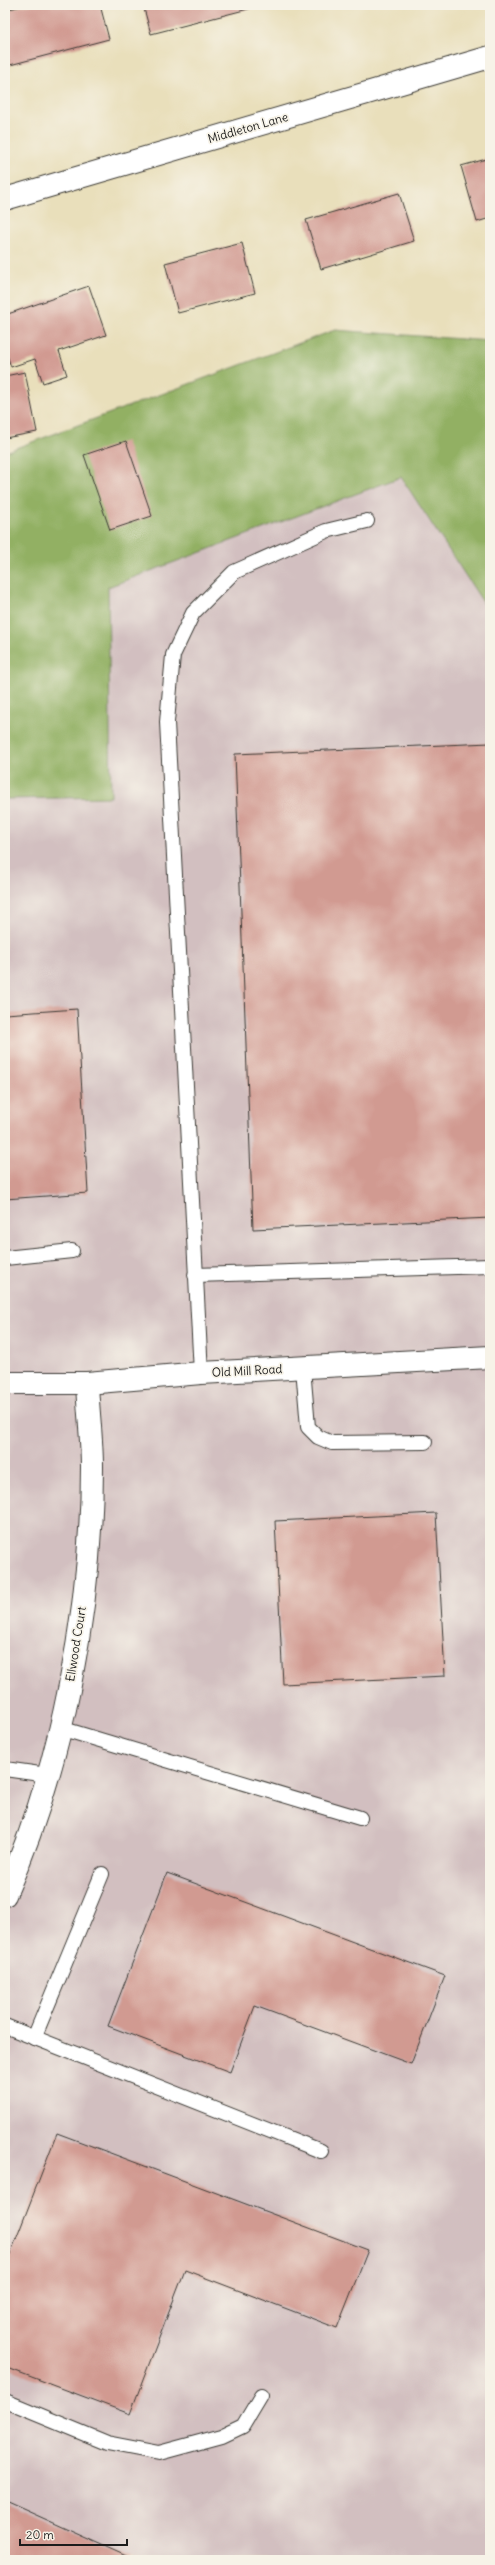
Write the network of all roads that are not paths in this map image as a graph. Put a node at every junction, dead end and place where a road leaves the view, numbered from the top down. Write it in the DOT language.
graph roads {
  1 [pos="490,57"];
  2 [pos="5,199"];
  3 [pos="367,521"];
  4 [pos="72,1251"];
  5 [pos="5,1258"];
  6 [pos="490,1266"];
  7 [pos="195,1275"];
  8 [pos="490,1357"];
  9 [pos="303,1368"];
  10 [pos="201,1373"];
  11 [pos="5,1383"];
  12 [pos="87,1383"];
  13 [pos="425,1442"];
  14 [pos="60,1728"];
  15 [pos="5,1769"];
  16 [pos="47,1775"];
  17 [pos="360,1818"];
  18 [pos="102,1874"];
  19 [pos="5,1895"];
  20 [pos="5,2026"];
  21 [pos="34,2038"];
  22 [pos="321,2151"];
  23 [pos="261,2396"];
  24 [pos="5,2401"];
  1 -- 2 [label="street, Middleton Lane"];
  3 -- 7 [label="lane"];
  4 -- 5 [label="lane"];
  6 -- 7 [label="lane"];
  7 -- 10 [label="lane"];
  8 -- 9 [label="street, Old Mill Road"];
  9 -- 10 [label="street, Old Mill Road"];
  9 -- 13 [label="lane"];
  10 -- 12 [label="street, Old Mill Road"];
  11 -- 12 [label="street, Old Mill Road"];
  12 -- 14 [label="street, Ellwood Court"];
  14 -- 16 [label="street, Ellwood Court"];
  14 -- 17 [label="lane"];
  15 -- 16 [label="lane"];
  16 -- 19 [label="street, Ellwood Court"];
  18 -- 21 [label="lane"];
  20 -- 21 [label="lane"];
  21 -- 22 [label="lane"];
  23 -- 24 [label="lane"];
}
